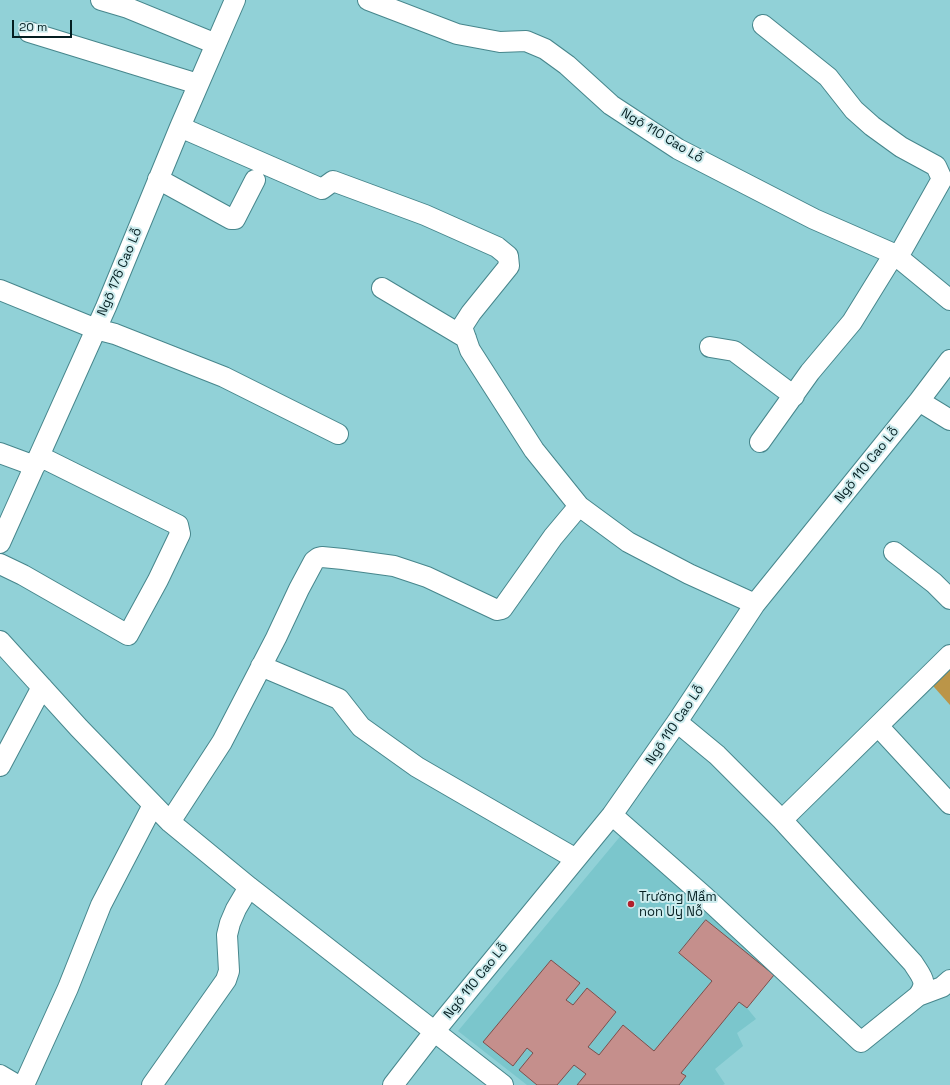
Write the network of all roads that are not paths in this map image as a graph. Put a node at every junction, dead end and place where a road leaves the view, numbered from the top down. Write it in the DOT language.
graph roads {
  1 [pos="101,0"];
  2 [pos="235,0"];
  3 [pos="368,0"];
  4 [pos="402,6"];
  5 [pos="763,25"];
  6 [pos="29,32"];
  7 [pos="216,44"];
  8 [pos="198,84"];
  9 [pos="180,127"];
  10 [pos="158,179"];
  11 [pos="255,180"];
  12 [pos="896,256"];
  13 [pos="382,288"];
  14 [pos="0,290"];
  15 [pos="950,300"];
  16 [pos="96,329"];
  17 [pos="466,338"];
  18 [pos="710,346"];
  19 [pos="950,360"];
  20 [pos="794,396"];
  21 [pos="919,401"];
  22 [pos="950,420"];
  23 [pos="338,434"];
  24 [pos="760,442"];
  25 [pos="0,453"];
  26 [pos="37,461"];
  27 [pos="579,506"];
  28 [pos="0,543"];
  29 [pos="894,552"];
  30 [pos="0,564"];
  31 [pos="950,599"];
  32 [pos="755,604"];
  33 [pos="0,641"];
  34 [pos="950,655"];
  35 [pos="261,666"];
  36 [pos="42,687"];
  37 [pos="677,722"];
  38 [pos="878,726"];
  39 [pos="0,766"];
  40 [pos="950,804"];
  41 [pos="153,805"];
  42 [pos="612,815"];
  43 [pos="782,820"];
  44 [pos="170,822"];
  45 [pos="576,858"];
  46 [pos="249,887"];
  47 [pos="950,980"];
  48 [pos="918,996"];
  49 [pos="434,1032"];
  50 [pos="0,1075"];
  51 [pos="17,1085"];
  52 [pos="24,1085"];
  53 [pos="152,1085"];
  54 [pos="393,1085"];
  55 [pos="503,1085"];
  1 -- 7 [label="street"];
  2 -- 7 [label="street, Ngõ 176 Cao Lỗ"];
  3 -- 4 [label="street, Ngõ 110 Cao Lỗ"];
  4 -- 12 [label="street, Ngõ 110 Cao Lỗ"];
  5 -- 12 [label="street"];
  6 -- 8 [label="street"];
  7 -- 8 [label="street, Ngõ 176 Cao Lỗ"];
  8 -- 9 [label="street, Ngõ 176 Cao Lỗ"];
  9 -- 10 [label="street, Ngõ 176 Cao Lỗ"];
  9 -- 17 [label="street"];
  10 -- 11 [label="street"];
  10 -- 16 [label="street, Ngõ 176 Cao Lỗ"];
  12 -- 15 [label="street, Ngõ 110 Cao Lỗ"];
  12 -- 20 [label="street"];
  13 -- 17 [label="street"];
  14 -- 16 [label="street"];
  16 -- 23 [label="street"];
  16 -- 26 [label="street, Ngõ 176 Cao Lỗ"];
  17 -- 27 [label="street"];
  18 -- 20 [label="street"];
  19 -- 21 [label="street, Ngõ 110 Cao Lỗ"];
  20 -- 24 [label="street"];
  21 -- 22 [label="street"];
  21 -- 32 [label="street, Ngõ 110 Cao Lỗ"];
  25 -- 26 [label="street"];
  26 -- 28 [label="street, Ngõ 176 Cao Lỗ"];
  26 -- 30 [label="street"];
  27 -- 32 [label="street"];
  27 -- 35 [label="street"];
  29 -- 31 [label="street"];
  32 -- 37 [label="street, Ngõ 110 Cao Lỗ"];
  33 -- 36 [label="street"];
  34 -- 38 [label="street"];
  35 -- 44 [label="street"];
  35 -- 45 [label="street"];
  36 -- 39 [label="street"];
  36 -- 41 [label="street"];
  37 -- 42 [label="street, Ngõ 110 Cao Lỗ"];
  37 -- 43 [label="street"];
  38 -- 40 [label="street"];
  38 -- 43 [label="street"];
  41 -- 44 [label="street"];
  41 -- 52 [label="street"];
  42 -- 45 [label="street, Ngõ 110 Cao Lỗ"];
  42 -- 48 [label="street"];
  43 -- 48 [label="street"];
  44 -- 46 [label="street"];
  45 -- 49 [label="street, Ngõ 110 Cao Lỗ"];
  46 -- 49 [label="street"];
  46 -- 53 [label="street"];
  47 -- 48 [label="street"];
  49 -- 54 [label="street, Ngõ 110 Cao Lỗ"];
  49 -- 55 [label="street"];
  50 -- 51 [label="street"];
}
